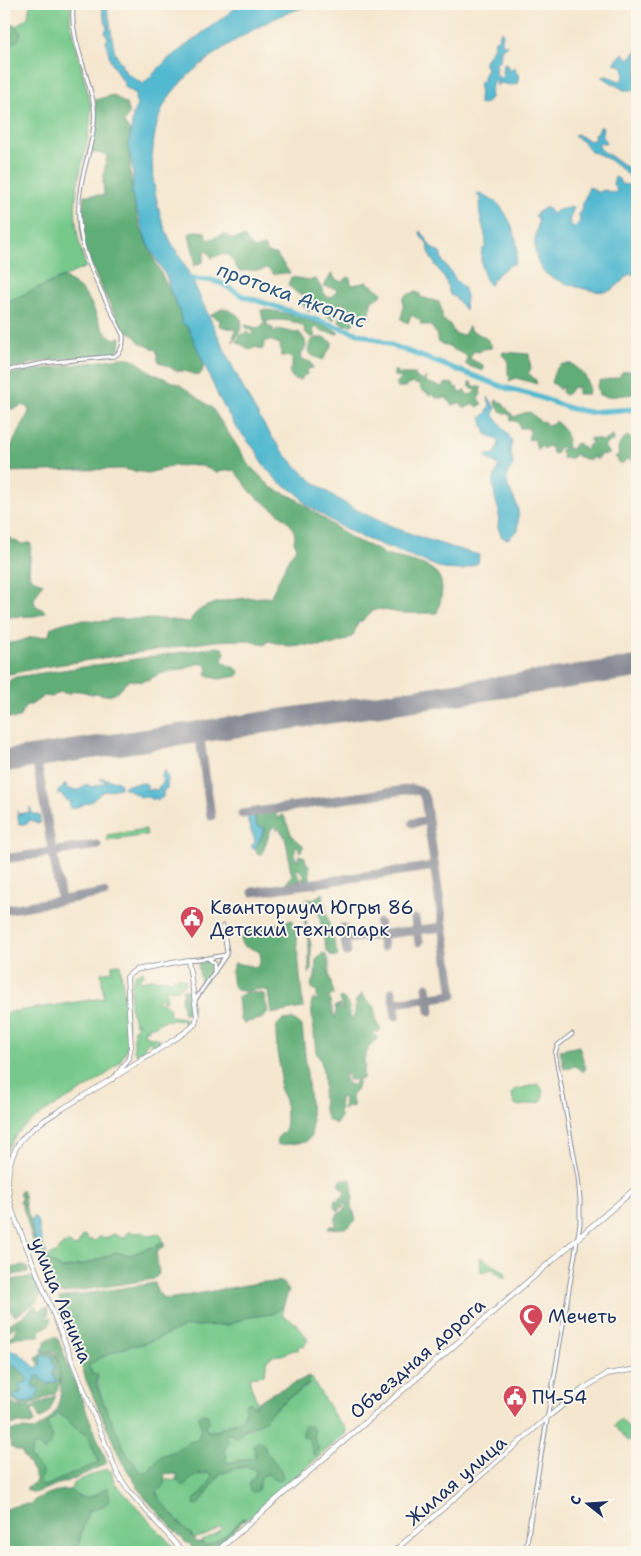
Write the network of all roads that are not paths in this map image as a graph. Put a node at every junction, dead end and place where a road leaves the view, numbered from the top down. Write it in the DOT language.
graph roads {
  1 [pos="74,4"];
  2 [pos="4,372"];
  3 [pos="223,926"];
  4 [pos="226,955"];
  5 [pos="208,958"];
  6 [pos="188,960"];
  7 [pos="213,974"];
  8 [pos="195,1001"];
  9 [pos="572,1034"];
  10 [pos="129,1058"];
  11 [pos="136,1064"];
  12 [pos="112,1079"];
  13 [pos="637,1187"];
  14 [pos="577,1238"];
  15 [pos="637,1368"];
  16 [pos="548,1417"];
  17 [pos="184,1552"];
  18 [pos="216,1552"];
  19 [pos="393,1552"];
  20 [pos="526,1552"];
  1 -- 2 [label="street"];
  3 -- 4 [label="street"];
  4 -- 5 [label="street"];
  4 -- 7 [label="street"];
  5 -- 6 [label="street"];
  5 -- 7 [label="street"];
  6 -- 8 [label="street"];
  6 -- 10 [label="street"];
  7 -- 8 [label="street"];
  8 -- 11 [label="street, улица Ленина"];
  9 -- 14 [label="street"];
  10 -- 11 [label="street"];
  10 -- 12 [label="street"];
  11 -- 12 [label="street, улица Ленина"];
  12 -- 17 [label="street, улица Ленина"];
  13 -- 14 [label="main road, Объездная дорога"];
  14 -- 16 [label="street"];
  14 -- 18 [label="main road, Объездная дорога"];
  15 -- 16 [label="street, Жилая улица"];
  16 -- 19 [label="street, Жилая улица"];
  16 -- 20 [label="street"];
}
